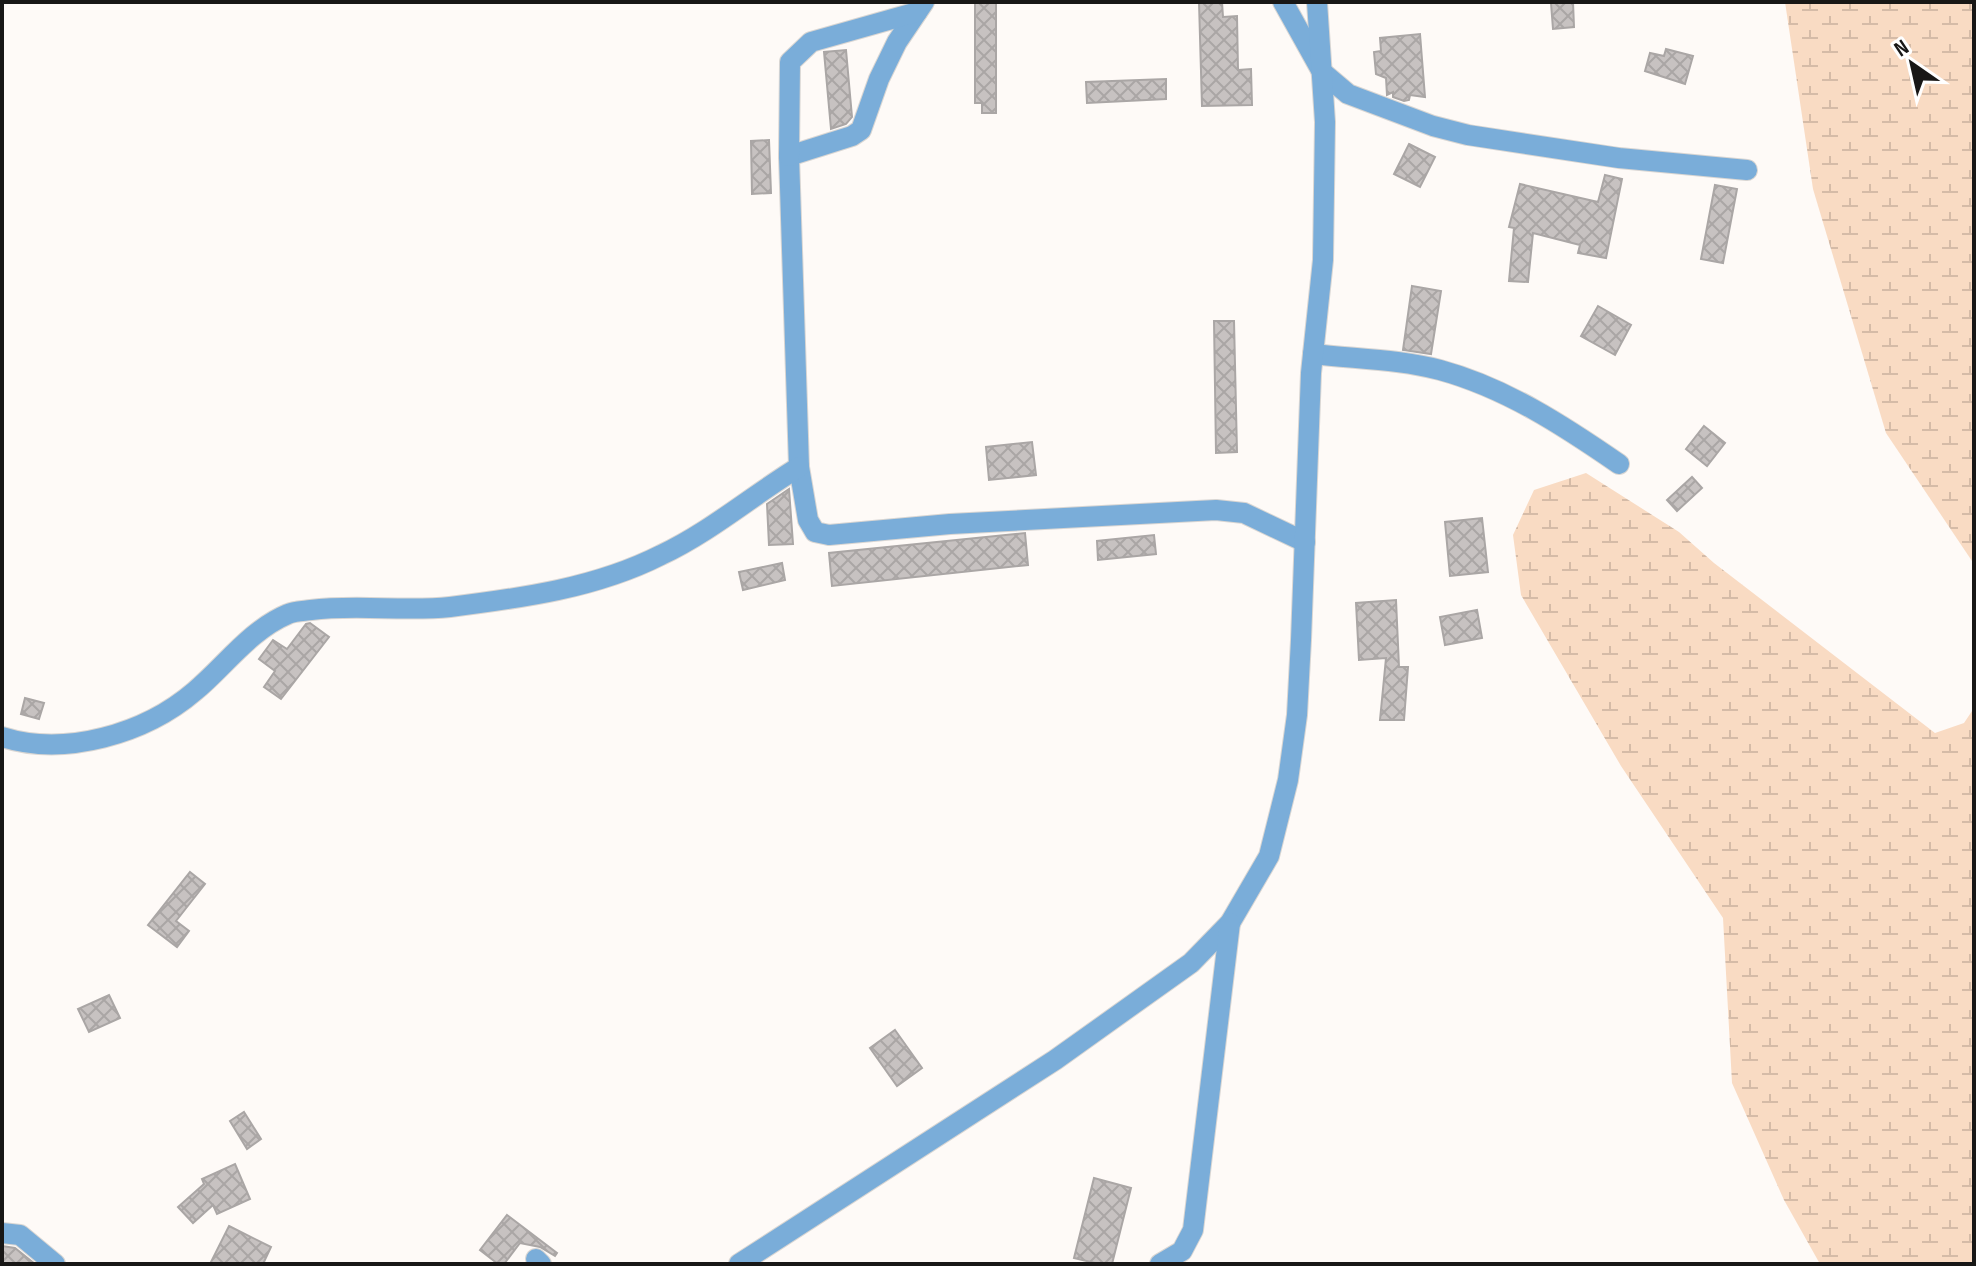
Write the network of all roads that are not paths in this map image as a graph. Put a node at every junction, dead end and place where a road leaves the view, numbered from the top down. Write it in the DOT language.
graph roads {
  1 [pos="1283,2"];
  2 [pos="1317,2"];
  3 [pos="920,7"];
  4 [pos="1322,72"];
  5 [pos="789,156"];
  6 [pos="1747,170"];
  7 [pos="1313,354"];
  8 [pos="1619,464"];
  9 [pos="799,467"];
  10 [pos="1305,542"];
  11 [pos="2,737"];
  12 [pos="1230,923"];
  13 [pos="2,1233"];
  14 [pos="55,1264"];
  15 [pos="739,1264"];
  16 [pos="1160,1264"];
  1 -- 4 [label="street"];
  2 -- 4 [label="street"];
  3 -- 5 [label="street"];
  3 -- 5 [label="street"];
  4 -- 6 [label="street"];
  4 -- 7 [label="street"];
  5 -- 9 [label="street"];
  7 -- 8 [label="street"];
  7 -- 10 [label="street"];
  9 -- 10 [label="street"];
  9 -- 11 [label="street"];
  10 -- 12 [label="street"];
  12 -- 15 [label="street"];
  12 -- 16 [label="street"];
  13 -- 14 [label="street"];
}
